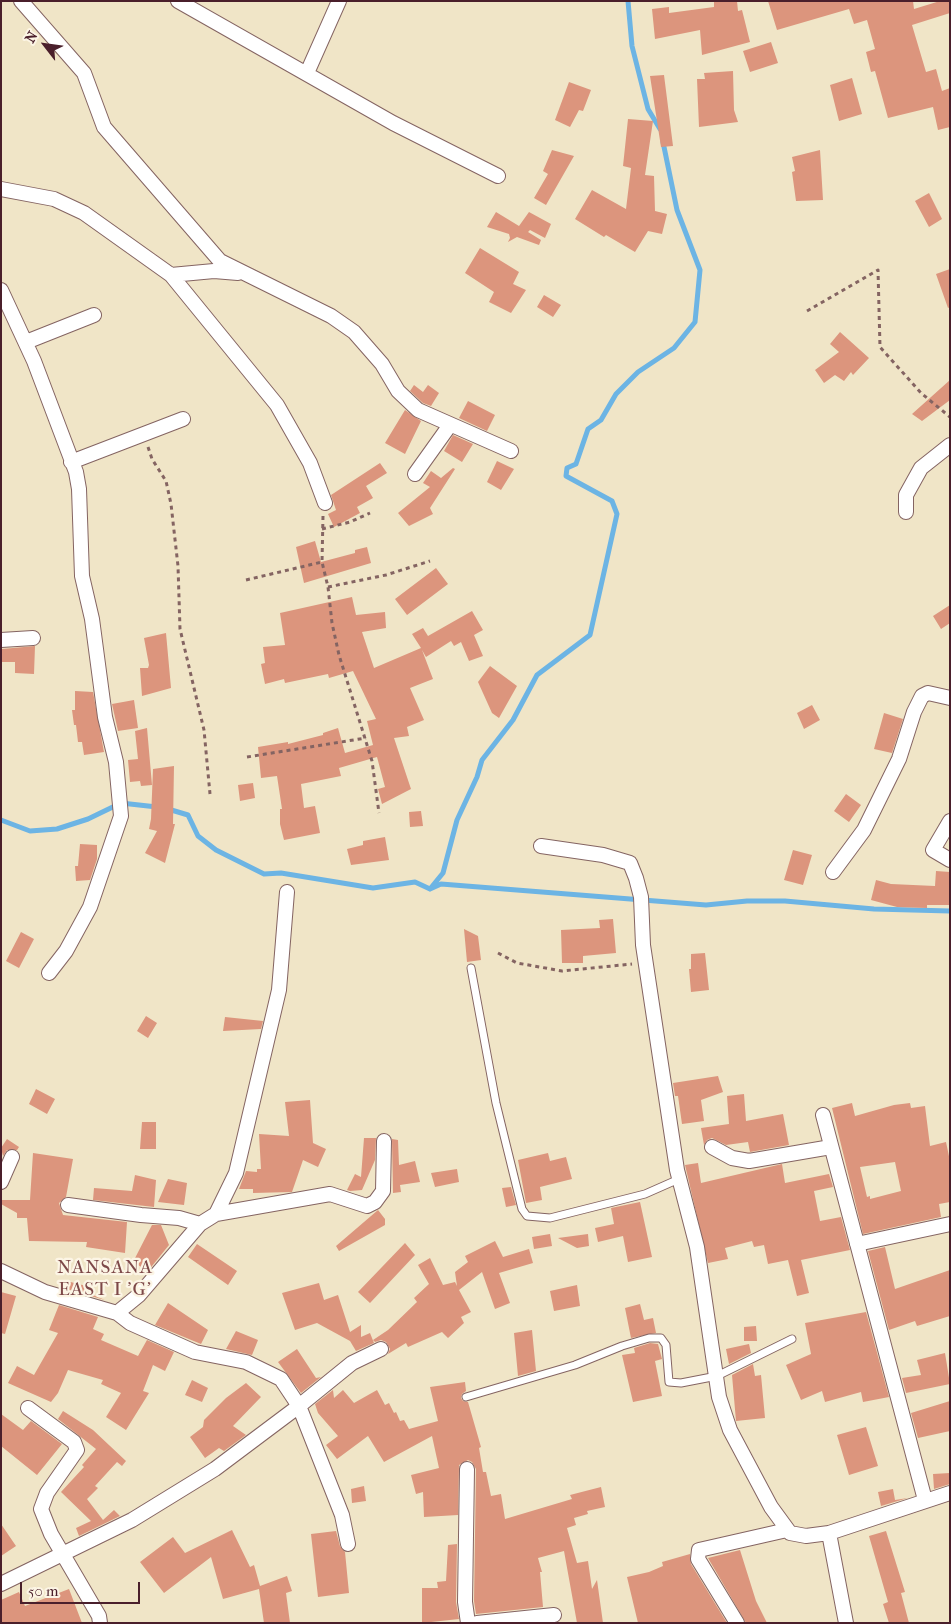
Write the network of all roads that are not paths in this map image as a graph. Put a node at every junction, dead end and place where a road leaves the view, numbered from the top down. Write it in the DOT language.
graph roads {
  1 [pos="21,1"];
  2 [pos="178,1"];
  3 [pos="338,1"];
  4 [pos="307,73"];
  5 [pos="498,176"];
  6 [pos="1,189"];
  7 [pos="246,274"];
  8 [pos="171,275"];
  9 [pos="1,290"];
  10 [pos="94,315"];
  11 [pos="26,342"];
  12 [pos="183,419"];
  13 [pos="450,425"];
  14 [pos="950,445"];
  15 [pos="512,451"];
  16 [pos="71,462"];
  17 [pos="415,474"];
  18 [pos="325,503"];
  19 [pos="906,512"];
  20 [pos="33,638"];
  21 [pos="1,640"];
  22 [pos="950,698"];
  23 [pos="950,821"];
  24 [pos="540,846"];
  25 [pos="950,860"];
  26 [pos="833,872"];
  27 [pos="287,892"];
  28 [pos="471,968"];
  29 [pos="49,973"];
  30 [pos="823,1115"];
  31 [pos="384,1141"];
  32 [pos="712,1147"];
  33 [pos="831,1147"];
  34 [pos="12,1157"];
  35 [pos="679,1179"];
  36 [pos="1,1182"];
  37 [pos="68,1205"];
  38 [pos="216,1214"];
  39 [pos="200,1224"];
  40 [pos="950,1224"];
  41 [pos="857,1244"];
  42 [pos="1,1271"];
  43 [pos="117,1313"];
  44 [pos="792,1339"];
  45 [pos="381,1349"];
  46 [pos="717,1376"];
  47 [pos="466,1397"];
  48 [pos="299,1406"];
  49 [pos="28,1408"];
  50 [pos="467,1469"];
  51 [pos="950,1493"];
  52 [pos="925,1500"];
  53 [pos="787,1530"];
  54 [pos="829,1533"];
  55 [pos="348,1544"];
  56 [pos="63,1553"];
  57 [pos="1,1584"];
  58 [pos="554,1616"];
  59 [pos="100,1623"];
  60 [pos="468,1623"];
  61 [pos="477,1623"];
  62 [pos="737,1623"];
  63 [pos="846,1623"];
  1 -- 7 [label="street"];
  2 -- 4 [label="street"];
  3 -- 4 [label="street"];
  4 -- 5 [label="street"];
  6 -- 8 [label="street"];
  7 -- 8 [label="street"];
  7 -- 13 [label="street"];
  8 -- 18 [label="street"];
  9 -- 11 [label="street"];
  10 -- 11 [label="street"];
  11 -- 16 [label="street"];
  12 -- 16 [label="street"];
  13 -- 15 [label="street"];
  13 -- 17 [label="street"];
  14 -- 19 [label="street"];
  16 -- 29 [label="street"];
  20 -- 21 [label="street"];
  22 -- 26 [label="street"];
  23 -- 25 [label="street"];
  24 -- 35 [label="street"];
  27 -- 38 [label="street"];
  28 -- 35 [label="lane"];
  30 -- 33 [label="street"];
  31 -- 38 [label="street"];
  32 -- 33 [label="street"];
  33 -- 41 [label="street"];
  34 -- 36 [label="street"];
  35 -- 46 [label="street"];
  37 -- 39 [label="street"];
  38 -- 39 [label="street"];
  39 -- 43 [label="street"];
  40 -- 41 [label="street"];
  41 -- 52 [label="street"];
  42 -- 43 [label="street"];
  43 -- 48 [label="street"];
  44 -- 46 [label="lane"];
  45 -- 48 [label="street"];
  46 -- 47 [label="lane"];
  46 -- 53 [label="street"];
  48 -- 55 [label="street"];
  48 -- 56 [label="street"];
  49 -- 56 [label="street"];
  50 -- 60 [label="street"];
  51 -- 52 [label="street"];
  52 -- 54 [label="street"];
  53 -- 54 [label="street"];
  53 -- 62 [label="street"];
  54 -- 63 [label="street"];
  56 -- 57 [label="street"];
  56 -- 59 [label="street"];
  58 -- 61 [label="street"];
}
